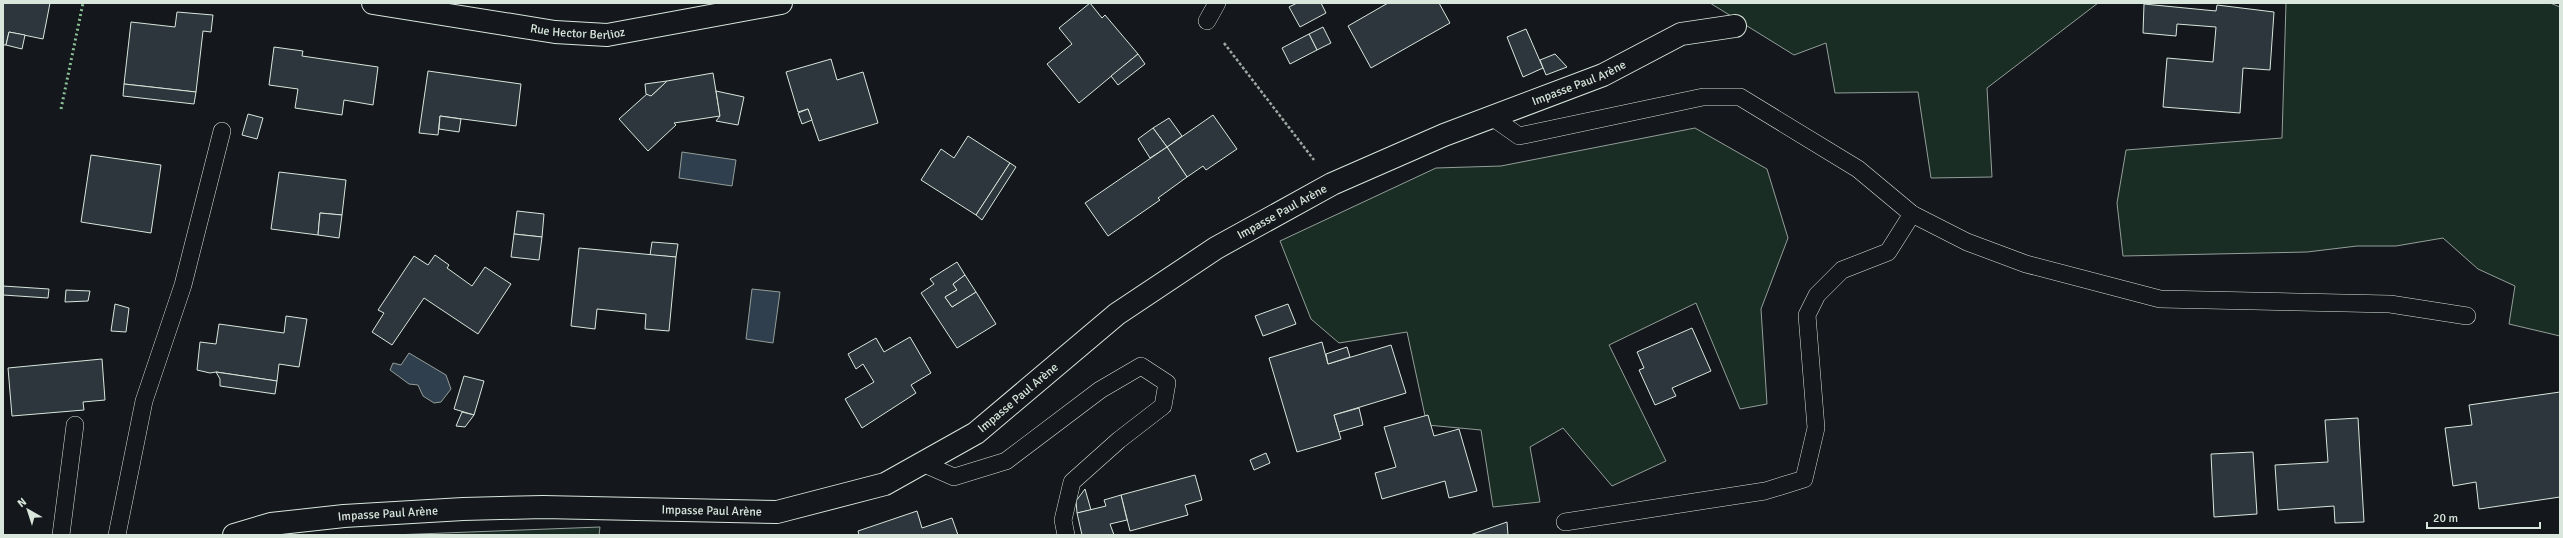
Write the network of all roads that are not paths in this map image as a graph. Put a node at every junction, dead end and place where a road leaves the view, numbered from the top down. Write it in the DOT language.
graph roads {
  1 [pos="373,3"];
  2 [pos="781,3"];
  3 [pos="1217,3"];
  4 [pos="1207,21"];
  5 [pos="1735,26"];
  6 [pos="1492,117"];
  7 [pos="222,131"];
  8 [pos="1912,214"];
  9 [pos="2467,316"];
  10 [pos="75,425"];
  11 [pos="922,463"];
  12 [pos="1565,522"];
  13 [pos="61,535"];
  14 [pos="117,535"];
  15 [pos="234,535"];
  16 [pos="1066,535"];
  1 -- 2 [label="street, Rue Hector Berlioz"];
  3 -- 4 [label="lane"];
  5 -- 6 [label="street, Impasse Paul Arène"];
  6 -- 8 [label="lane"];
  6 -- 11 [label="street, Impasse Paul Arène"];
  7 -- 14 [label="lane"];
  8 -- 9 [label="lane"];
  8 -- 12 [label="lane"];
  10 -- 13 [label="lane"];
  11 -- 15 [label="street, Impasse Paul Arène"];
  11 -- 16 [label="lane"];
}
